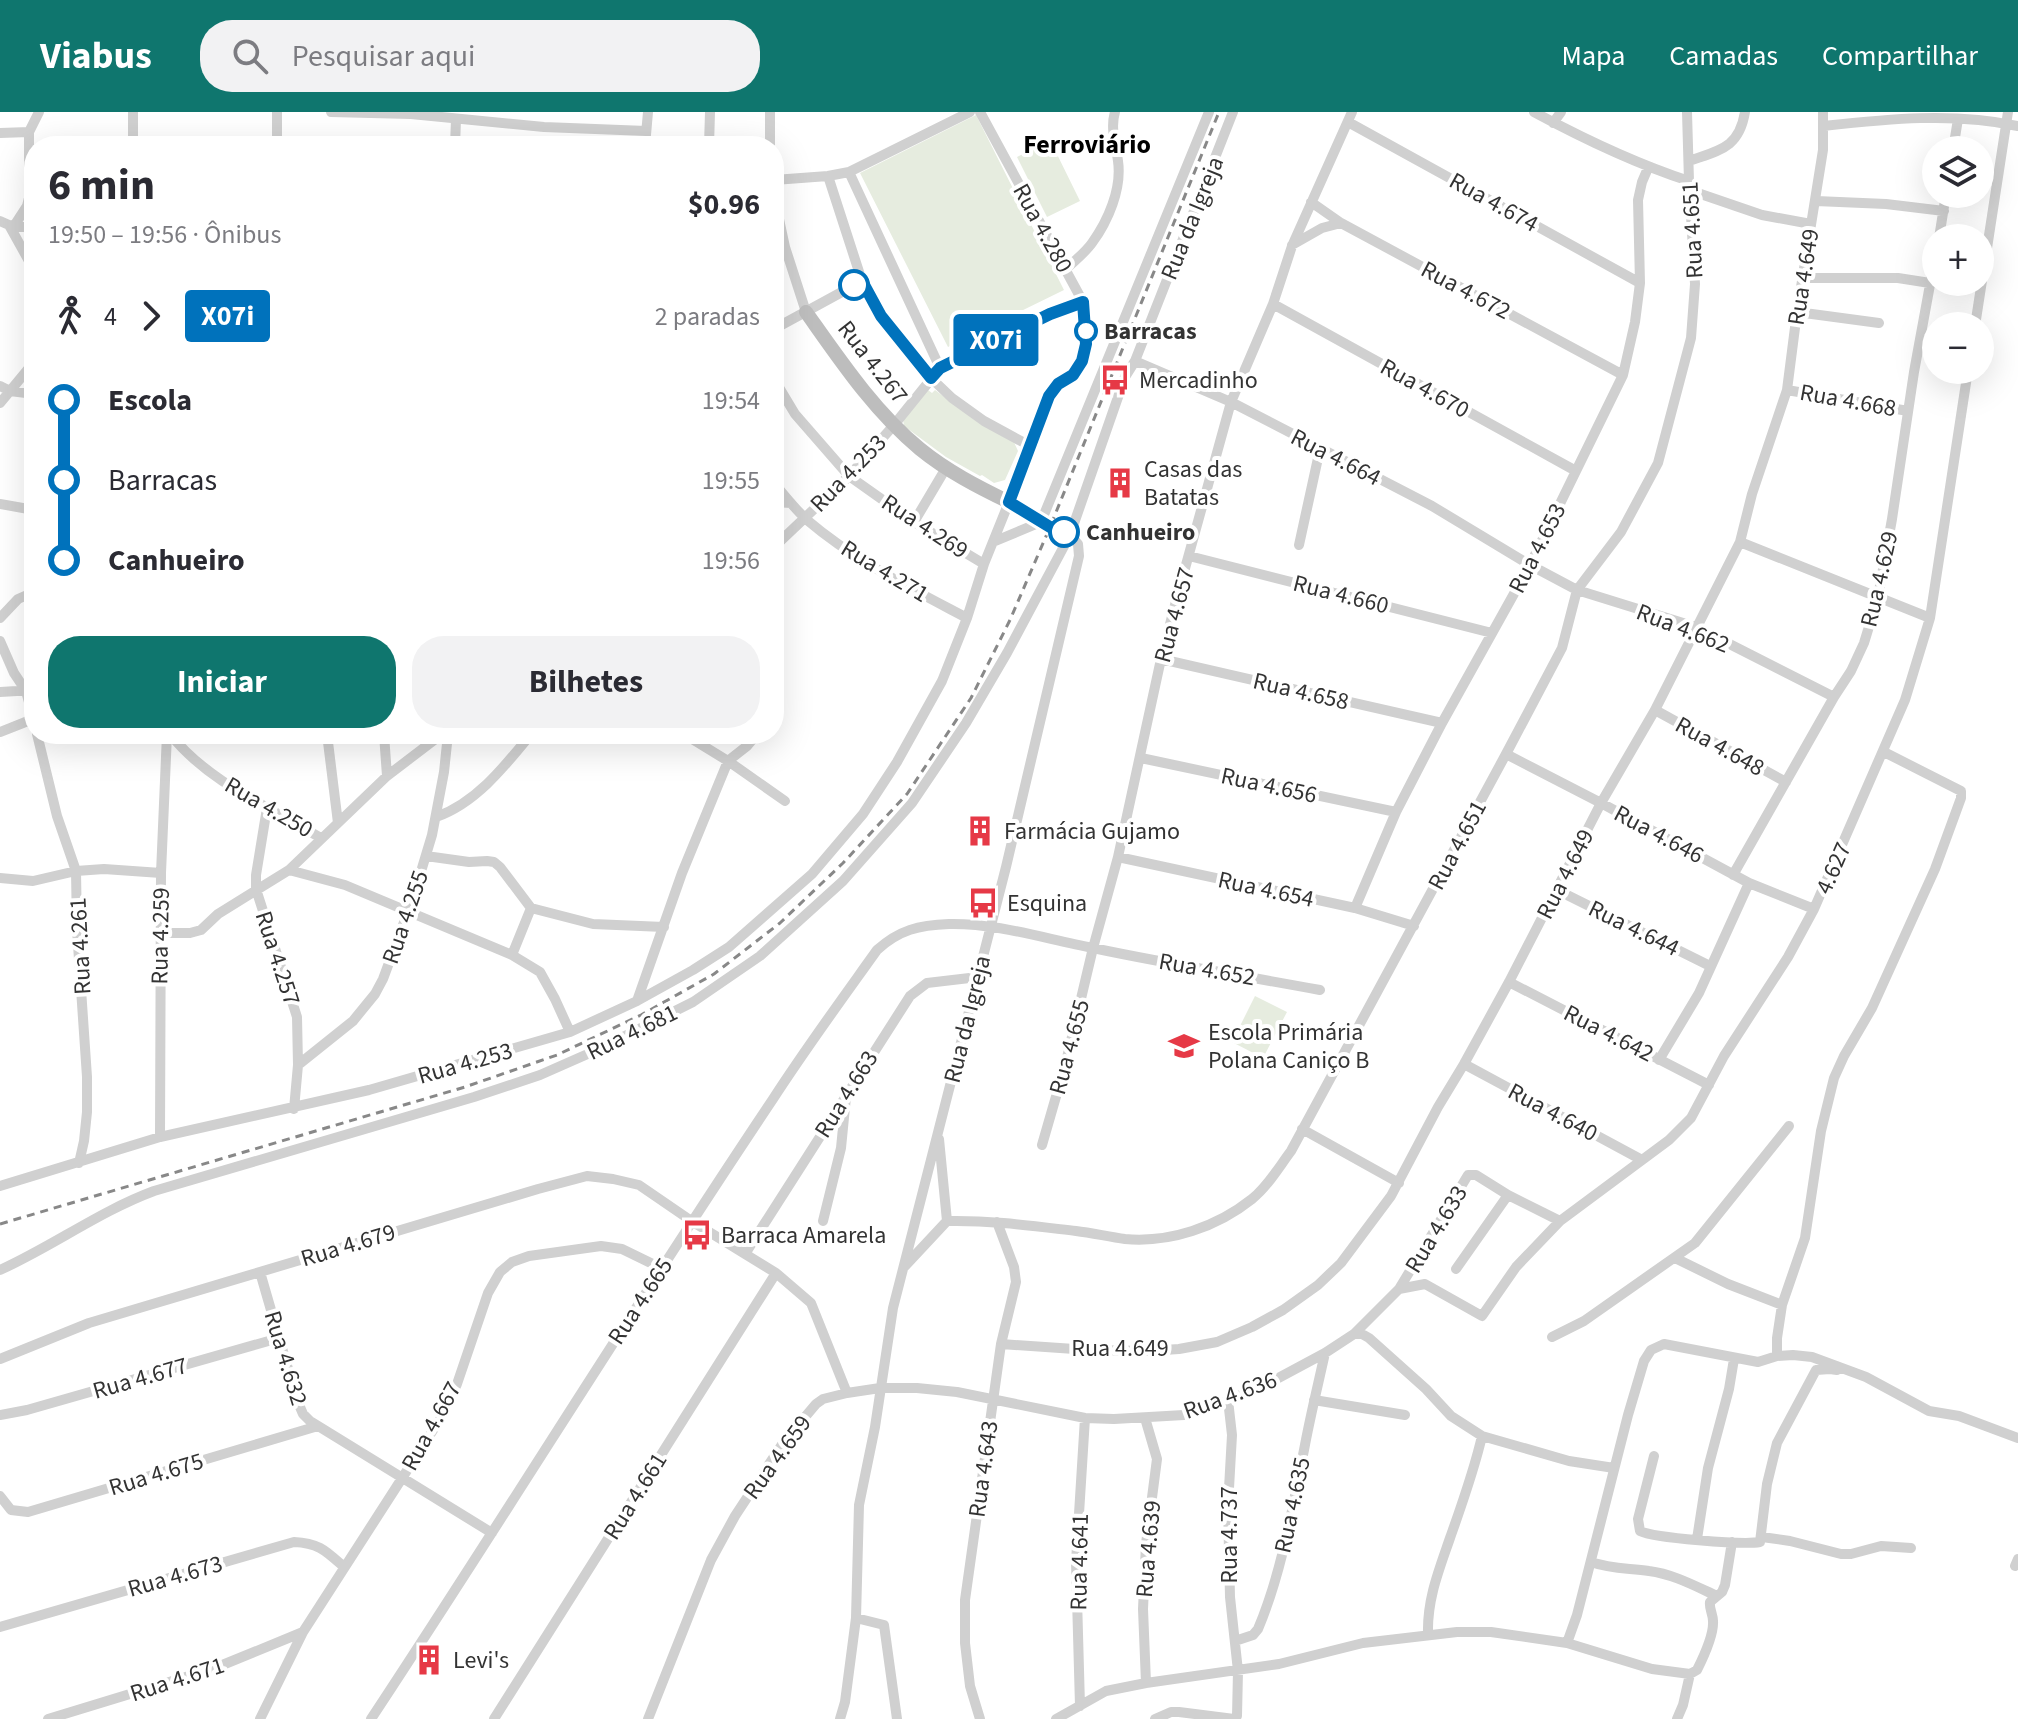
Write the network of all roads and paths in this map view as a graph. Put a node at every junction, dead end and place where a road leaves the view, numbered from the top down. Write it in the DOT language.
graph roads {
  1 [pos="39,112"];
  2 [pos="133,112"];
  3 [pos="277,112"];
  4 [pos="331,112"];
  5 [pos="648,112"];
  6 [pos="710,112"];
  7 [pos="770,112"];
  8 [pos="970,112"];
  9 [pos="980,112"];
  10 [pos="1115,112"];
  11 [pos="1209,112"];
  12 [pos="1233,112"];
  13 [pos="1534,112"];
  14 [pos="1561,112"];
  15 [pos="1687,112"];
  16 [pos="1745,112"];
  17 [pos="1823,112"];
  18 [pos="411,113"];
  19 [pos="1890,116"];
  20 [pos="1350,117"];
  21 [pos="2007,118"];
  22 [pos="456,119"];
  23 [pos="1958,119"];
  24 [pos="1553,123"];
  25 [pos="1823,126"];
  26 [pos="2018,126"];
  27 [pos="646,131"];
  28 [pos="29,132"];
  29 [pos="0,133"];
  30 [pos="29,136"];
  31 [pos="133,136"];
  32 [pos="277,136"];
  33 [pos="455,136"];
  34 [pos="646,136"];
  35 [pos="709,136"];
  36 [pos="770,136"];
  37 [pos="1955,136"];
  38 [pos="1689,161"];
  39 [pos="1648,168"];
  40 [pos="849,172"];
  41 [pos="828,176"];
  42 [pos="784,179"];
  43 [pos="1689,185"];
  44 [pos="1816,201"];
  45 [pos="1311,202"];
  46 [pos="24,208"];
  47 [pos="1944,208"];
  48 [pos="1944,211"];
  49 [pos="1341,223"];
  50 [pos="5,224"];
  51 [pos="1811,224"];
  52 [pos="1942,224"];
  53 [pos="784,242"];
  54 [pos="1292,246"];
  55 [pos="24,254"];
  56 [pos="1065,270"];
  57 [pos="1802,278"];
  58 [pos="862,281"];
  59 [pos="1922,282"];
  60 [pos="1640,283"];
  61 [pos="1928,296"];
  62 [pos="1083,302"];
  63 [pos="1273,304"];
  64 [pos="806,312"];
  65 [pos="1797,312"];
  66 [pos="1977,312"];
  67 [pos="1879,323"];
  68 [pos="784,324"];
  69 [pos="1135,361"];
  70 [pos="940,368"];
  71 [pos="24,371"];
  72 [pos="1623,375"];
  73 [pos="931,378"];
  74 [pos="1966,384"];
  75 [pos="5,389"];
  76 [pos="1787,390"];
  77 [pos="784,396"];
  78 [pos="1231,402"];
  79 [pos="0,403"];
  80 [pos="1908,411"];
  81 [pos="894,425"];
  82 [pos="1030,446"];
  83 [pos="1320,449"];
  84 [pos="946,468"];
  85 [pos="1576,471"];
  86 [pos="849,476"];
  87 [pos="784,495"];
  88 [pos="1009,502"];
  89 [pos="784,503"];
  90 [pos="791,503"];
  91 [pos="0,504"];
  92 [pos="24,508"];
  93 [pos="805,518"];
  94 [pos="914,522"];
  95 [pos="1041,522"];
  96 [pos="784,538"];
  97 [pos="1073,538"];
  98 [pos="993,542"];
  99 [pos="1740,542"];
  100 [pos="1299,545"];
  101 [pos="1189,556"];
  102 [pos="984,564"];
  103 [pos="1530,565"];
  104 [pos="1577,590"];
  105 [pos="24,596"];
  106 [pos="1878,597"];
  107 [pos="0,618"];
  108 [pos="967,618"];
  109 [pos="1930,618"];
  110 [pos="1696,627"];
  111 [pos="1492,633"];
  112 [pos="0,641"];
  113 [pos="1161,659"];
  114 [pos="24,684"];
  115 [pos="24,691"];
  116 [pos="0,692"];
  117 [pos="1834,697"];
  118 [pos="1655,710"];
  119 [pos="1442,723"];
  120 [pos="24,724"];
  121 [pos="0,732"];
  122 [pos="39,744"];
  123 [pos="167,744"];
  124 [pos="177,744"];
  125 [pos="328,744"];
  126 [pos="385,744"];
  127 [pos="429,744"];
  128 [pos="447,744"];
  129 [pos="522,744"];
  130 [pos="700,744"];
  131 [pos="749,744"];
  132 [pos="1884,752"];
  133 [pos="1506,754"];
  134 [pos="1141,758"];
  135 [pos="728,761"];
  136 [pos="387,776"];
  137 [pos="1786,782"];
  138 [pos="785,801"];
  139 [pos="1601,803"];
  140 [pos="267,808"];
  141 [pos="1396,812"];
  142 [pos="436,817"];
  143 [pos="338,823"];
  144 [pos="321,838"];
  145 [pos="426,856"];
  146 [pos="1118,857"];
  147 [pos="289,870"];
  148 [pos="76,871"];
  149 [pos="161,873"];
  150 [pos="1733,875"];
  151 [pos="0,878"];
  152 [pos="1749,883"];
  153 [pos="256,889"];
  154 [pos="1557,890"];
  155 [pos="531,908"];
  156 [pos="1355,908"];
  157 [pos="1814,909"];
  158 [pos="408,911"];
  159 [pos="991,926"];
  160 [pos="1414,926"];
  161 [pos="664,927"];
  162 [pos="160,933"];
  163 [pos="1093,948"];
  164 [pos="512,955"];
  165 [pos="1710,966"];
  166 [pos="978,977"];
  167 [pos="1509,982"];
  168 [pos="1320,990"];
  169 [pos="637,1001"];
  170 [pos="570,1032"];
  171 [pos="1659,1060"];
  172 [pos="1464,1064"];
  173 [pos="298,1065"];
  174 [pos="1709,1085"];
  175 [pos="847,1094"];
  176 [pos="294,1109"];
  177 [pos="1789,1126"];
  178 [pos="1302,1129"];
  179 [pos="938,1131"];
  180 [pos="160,1137"];
  181 [pos="1042,1145"];
  182 [pos="1642,1160"];
  183 [pos="79,1163"];
  184 [pos="1399,1183"];
  185 [pos="0,1186"];
  186 [pos="1508,1195"];
  187 [pos="823,1221"];
  188 [pos="947,1221"];
  189 [pos="1560,1221"];
  190 [pos="693,1222"];
  191 [pos="997,1222"];
  192 [pos="745,1254"];
  193 [pos="1675,1258"];
  194 [pos="661,1268"];
  195 [pos="903,1268"];
  196 [pos="1456,1269"];
  197 [pos="0,1270"];
  198 [pos="260,1272"];
  199 [pos="776,1273"];
  200 [pos="1399,1289"];
  201 [pos="1782,1305"];
  202 [pos="1354,1334"];
  203 [pos="1552,1337"];
  204 [pos="279,1338"];
  205 [pos="1001,1344"];
  206 [pos="1325,1353"];
  207 [pos="1777,1356"];
  208 [pos="0,1359"];
  209 [pos="1734,1359"];
  210 [pos="1866,1377"];
  211 [pos="880,1388"];
  212 [pos="847,1393"];
  213 [pos="993,1399"];
  214 [pos="1228,1400"];
  215 [pos="1314,1400"];
  216 [pos="0,1415"];
  217 [pos="1405,1415"];
  218 [pos="1085,1418"];
  219 [pos="1145,1418"];
  220 [pos="318,1426"];
  221 [pos="1482,1436"];
  222 [pos="2018,1438"];
  223 [pos="1654,1456"];
  224 [pos="1614,1468"];
  225 [pos="403,1477"];
  226 [pos="0,1496"];
  227 [pos="492,1533"];
  228 [pos="1762,1537"];
  229 [pos="1697,1539"];
  230 [pos="1732,1542"];
  231 [pos="1911,1548"];
  232 [pos="1591,1562"];
  233 [pos="344,1567"];
  234 [pos="1717,1596"];
  235 [pos="856,1618"];
  236 [pos="0,1627"];
  237 [pos="303,1632"];
  238 [pos="1428,1634"];
  239 [pos="1235,1641"];
  240 [pos="1567,1643"];
  241 [pos="1238,1671"];
  242 [pos="1690,1674"];
  243 [pos="1146,1683"];
  244 [pos="1080,1706"];
  245 [pos="1236,1718"];
  246 [pos="48,1719"];
  247 [pos="260,1719"];
  248 [pos="371,1719"];
  249 [pos="494,1719"];
  250 [pos="648,1719"];
  251 [pos="840,1719"];
  252 [pos="897,1719"];
  253 [pos="980,1719"];
  254 [pos="1056,1719"];
  255 [pos="1155,1719"];
  256 [pos="1677,1719"];
  1 -- 28 [label="street"];
  2 -- 31 [label="street"];
  3 -- 32 [label="street"];
  4 -- 18 [label="street"];
  5 -- 27 [label="street"];
  6 -- 35 [label="street"];
  7 -- 36 [label="street"];
  8 -- 40 [label="street"];
  9 -- 56 [label="street, Rua 4.280"];
  10 -- 56 [label="street"];
  11 -- 95 [label="street"];
  12 -- 69 [label="street, Rua da Igreja"];
  13 -- 24 [label="street"];
  14 -- 24 [label="street"];
  15 -- 38 [label="street, Rua 4.651"];
  16 -- 38 [label="street"];
  17 -- 25 [label="street, Rua 4.649"];
  18 -- 22 [label="street"];
  19 -- 23 [label="street"];
  19 -- 25 [label="street"];
  20 -- 45 [label="street, Rua 4.657"];
  20 -- 60 [label="street, Rua 4.674"];
  21 -- 23 [label="street"];
  21 -- 26 [label="street"];
  21 -- 66 [label="street"];
  22 -- 27 [label="street"];
  22 -- 33 [label="street"];
  23 -- 37 [label="street"];
  24 -- 39 [label="street"];
  25 -- 44 [label="street, Rua 4.649"];
  27 -- 34 [label="street"];
  28 -- 29 [label="street"];
  28 -- 30 [label="street"];
  38 -- 43 [label="street, Rua 4.651"];
  39 -- 43 [label="street"];
  39 -- 60 [label="street, Rua 4.653"];
  40 -- 41 [label="street"];
  40 -- 70 [label="street"];
  41 -- 42 [label="street"];
  41 -- 58 [label="street"];
  43 -- 51 [label="street"];
  43 -- 104 [label="street, Rua 4.651"];
  44 -- 48 [label="street"];
  44 -- 51 [label="street, Rua 4.649"];
  45 -- 49 [label="street, Rua 4.672"];
  45 -- 54 [label="street, Rua 4.657"];
  46 -- 50 [label="street"];
  47 -- 48 [label="street"];
  48 -- 52 [label="street"];
  49 -- 54 [label="street"];
  49 -- 72 [label="street, Rua 4.672"];
  50 -- 55 [label="street"];
  51 -- 57 [label="street, Rua 4.649"];
  53 -- 64 [label="street, Rua 4.267"];
  54 -- 63 [label="street, Rua 4.657"];
  56 -- 62 [label="street, Rua 4.280"];
  57 -- 59 [label="street"];
  57 -- 65 [label="street, Rua 4.649"];
  58 -- 64 [label="street"];
  58 -- 73 [label="street"];
  60 -- 72 [label="street, Rua 4.653"];
  61 -- 80 [label="street, Rua 4.629"];
  62 -- 70 [label="street, Rua 4.253"];
  62 -- 82 [label="street, Rua 4.253"];
  63 -- 78 [label="street, Rua 4.657"];
  63 -- 85 [label="street, Rua 4.670"];
  64 -- 68 [label="street"];
  64 -- 81 [label="street, Rua 4.267"];
  65 -- 67 [label="street"];
  65 -- 76 [label="street, Rua 4.649"];
  69 -- 78 [label="street, Rua 4.664"];
  69 -- 97 [label="street, Rua da Igreja"];
  70 -- 73 [label="street, Rua 4.253"];
  71 -- 75 [label="street"];
  72 -- 85 [label="street, Rua 4.653"];
  73 -- 81 [label="street, Rua 4.253"];
  73 -- 82 [label="street"];
  74 -- 109 [label="street, 4.627"];
  75 -- 79 [label="street"];
  76 -- 80 [label="street, Rua 4.668"];
  76 -- 99 [label="street, Rua 4.649"];
  77 -- 86 [label="street, Rua 4.269"];
  78 -- 83 [label="street, Rua 4.664"];
  78 -- 101 [label="street, Rua 4.657"];
  80 -- 106 [label="street, Rua 4.629"];
  81 -- 84 [label="street, Rua 4.267"];
  81 -- 86 [label="street, Rua 4.253"];
  82 -- 88 [label="street, Rua 4.253"];
  83 -- 100 [label="street"];
  83 -- 103 [label="street, Rua 4.664"];
  84 -- 88 [label="street, Rua 4.267"];
  84 -- 94 [label="street"];
  85 -- 103 [label="street, Rua 4.653"];
  86 -- 93 [label="street, Rua 4.253"];
  86 -- 94 [label="street, Rua 4.269"];
  87 -- 90 [label="street, Rua 4.271"];
  88 -- 95 [label="street"];
  88 -- 98 [label="street, Rua 4.253"];
  89 -- 90 [label="street"];
  90 -- 93 [label="street, Rua 4.271"];
  91 -- 92 [label="street"];
  93 -- 96 [label="street, Rua 4.253"];
  93 -- 108 [label="street, Rua 4.271"];
  94 -- 102 [label="street, Rua 4.269"];
  95 -- 97 [label="street"];
  95 -- 98 [label="street"];
  97 -- 159 [label="street, Rua da Igreja"];
  97 -- 197 [label="street, Rua 4.681"];
  98 -- 102 [label="street, Rua 4.253"];
  99 -- 106 [label="street"];
  99 -- 110 [label="street, Rua 4.649"];
  101 -- 111 [label="street, Rua 4.660"];
  101 -- 113 [label="street, Rua 4.657"];
  102 -- 108 [label="street, Rua 4.253"];
  103 -- 104 [label="street, Rua 4.662"];
  103 -- 111 [label="street, Rua 4.653"];
  104 -- 110 [label="street, Rua 4.662"];
  104 -- 133 [label="street, Rua 4.651"];
  105 -- 107 [label="street"];
  106 -- 109 [label="street"];
  106 -- 117 [label="street, Rua 4.629"];
  108 -- 169 [label="street, Rua 4.253"];
  109 -- 132 [label="street, 4.627"];
  110 -- 117 [label="street, Rua 4.662"];
  110 -- 118 [label="street, Rua 4.649"];
  111 -- 119 [label="street, Rua 4.653"];
  112 -- 114 [label="street"];
  113 -- 119 [label="street, Rua 4.658"];
  113 -- 134 [label="street, Rua 4.657"];
  115 -- 116 [label="street"];
  117 -- 137 [label="street, Rua 4.629"];
  118 -- 137 [label="street, Rua 4.648"];
  118 -- 139 [label="street, Rua 4.649"];
  119 -- 141 [label="street, Rua 4.653"];
  120 -- 121 [label="street"];
  122 -- 148 [label="street, Rua 4.261"];
  123 -- 149 [label="street, Rua 4.259"];
  124 -- 140 [label="street, Rua 4.250"];
  125 -- 143 [label="street"];
  126 -- 136 [label="street"];
  127 -- 136 [label="street, Rua 4.250"];
  128 -- 142 [label="street, Rua 4.255"];
  129 -- 142 [label="street"];
  130 -- 135 [label="street"];
  131 -- 135 [label="street"];
  132 -- 157 [label="street, 4.627"];
  132 -- 201 [label="street"];
  133 -- 139 [label="street, Rua 4.646"];
  133 -- 160 [label="street, Rua 4.651"];
  134 -- 141 [label="street, Rua 4.656"];
  134 -- 146 [label="street, Rua 4.657"];
  135 -- 138 [label="street"];
  135 -- 161 [label="street"];
  136 -- 143 [label="street, Rua 4.250"];
  137 -- 150 [label="street, Rua 4.629"];
  139 -- 150 [label="street, Rua 4.646"];
  139 -- 154 [label="street, Rua 4.649"];
  140 -- 144 [label="street, Rua 4.250"];
  140 -- 153 [label="street, Rua 4.257"];
  141 -- 156 [label="street, Rua 4.653"];
  142 -- 145 [label="street, Rua 4.255"];
  143 -- 144 [label="street, Rua 4.250"];
  144 -- 147 [label="street"];
  145 -- 155 [label="street"];
  145 -- 158 [label="street, Rua 4.255"];
  146 -- 156 [label="street, Rua 4.654"];
  146 -- 163 [label="street, Rua 4.657"];
  147 -- 153 [label="street"];
  147 -- 158 [label="street"];
  148 -- 149 [label="street"];
  148 -- 151 [label="street"];
  148 -- 183 [label="street, Rua 4.261"];
  149 -- 162 [label="street, Rua 4.259"];
  150 -- 152 [label="street, Rua 4.646"];
  152 -- 157 [label="street, Rua 4.646"];
  152 -- 165 [label="street"];
  153 -- 162 [label="street"];
  153 -- 173 [label="street, Rua 4.257"];
  154 -- 165 [label="street, Rua 4.644"];
  154 -- 167 [label="street, Rua 4.649"];
  155 -- 161 [label="street"];
  155 -- 164 [label="street"];
  156 -- 160 [label="street, Rua 4.654"];
  157 -- 174 [label="street, 4.627"];
  158 -- 164 [label="street"];
  158 -- 173 [label="street, Rua 4.255"];
  159 -- 163 [label="street, Rua 4.652"];
  159 -- 166 [label="street, Rua da Igreja"];
  159 -- 190 [label="street, Rua 4.665"];
  160 -- 178 [label="street, Rua 4.651"];
  161 -- 169 [label="street"];
  162 -- 180 [label="street, Rua 4.259"];
  163 -- 168 [label="street, Rua 4.652"];
  163 -- 181 [label="street, Rua 4.655"];
  164 -- 170 [label="street"];
  165 -- 171 [label="street"];
  166 -- 175 [label="street, Rua 4.663"];
  166 -- 179 [label="street, Rua da Igreja"];
  167 -- 171 [label="street, Rua 4.642"];
  167 -- 172 [label="street, Rua 4.649"];
  169 -- 170 [label="street, Rua 4.253"];
  170 -- 176 [label="street, Rua 4.253"];
  171 -- 174 [label="street, Rua 4.642"];
  172 -- 182 [label="street, Rua 4.640"];
  172 -- 184 [label="street, Rua 4.649"];
  173 -- 176 [label="street, Rua 4.257"];
  174 -- 182 [label="street, 4.627"];
  175 -- 187 [label="street"];
  175 -- 192 [label="street, Rua 4.663"];
  176 -- 180 [label="street, Rua 4.253"];
  177 -- 193 [label="street"];
  178 -- 184 [label="street"];
  178 -- 191 [label="street, Rua 4.651"];
  179 -- 188 [label="street"];
  179 -- 195 [label="street, Rua da Igreja"];
  180 -- 183 [label="street, Rua 4.253"];
  182 -- 189 [label="street, 4.627"];
  183 -- 185 [label="street, Rua 4.253"];
  184 -- 205 [label="street, Rua 4.649"];
  186 -- 189 [label="street, Rua 4.633"];
  186 -- 196 [label="street"];
  186 -- 200 [label="street, Rua 4.633"];
  188 -- 191 [label="street, Rua 4.651"];
  188 -- 195 [label="street"];
  189 -- 200 [label="street, 4.627"];
  190 -- 192 [label="street"];
  190 -- 194 [label="street, Rua 4.665"];
  190 -- 198 [label="street, Rua 4.679"];
  191 -- 205 [label="street, Rua 4.643"];
  192 -- 199 [label="street"];
  193 -- 201 [label="street"];
  193 -- 203 [label="street"];
  194 -- 225 [label="street, Rua 4.667"];
  194 -- 227 [label="street, Rua 4.665"];
  195 -- 211 [label="street, Rua da Igreja"];
  198 -- 204 [label="street, Rua 4.632"];
  198 -- 208 [label="street, Rua 4.679"];
  199 -- 212 [label="street"];
  199 -- 249 [label="street, Rua 4.661"];
  200 -- 202 [label="street, Rua 4.636"];
  201 -- 207 [label="street"];
  202 -- 206 [label="street, Rua 4.636"];
  202 -- 221 [label="street"];
  204 -- 216 [label="street, Rua 4.677"];
  204 -- 220 [label="street, Rua 4.632"];
  205 -- 213 [label="street, Rua 4.643"];
  206 -- 214 [label="street, Rua 4.636"];
  206 -- 215 [label="street, Rua 4.635"];
  207 -- 209 [label="street"];
  207 -- 210 [label="street"];
  209 -- 224 [label="street"];
  209 -- 229 [label="street"];
  210 -- 222 [label="street"];
  210 -- 228 [label="street"];
  211 -- 212 [label="street, Rua 4.636"];
  211 -- 213 [label="street, Rua 4.636"];
  211 -- 235 [label="street, Rua da Igreja"];
  212 -- 250 [label="street, Rua 4.659"];
  213 -- 218 [label="street, Rua 4.636"];
  213 -- 253 [label="street, Rua 4.643"];
  214 -- 219 [label="street, Rua 4.636"];
  214 -- 239 [label="street, Rua 4.737"];
  215 -- 217 [label="street"];
  215 -- 239 [label="street, Rua 4.635"];
  218 -- 219 [label="street, Rua 4.636"];
  218 -- 244 [label="street, Rua 4.641"];
  219 -- 243 [label="street, Rua 4.639"];
  220 -- 225 [label="street, Rua 4.632"];
  220 -- 226 [label="street, Rua 4.675"];
  221 -- 224 [label="street"];
  221 -- 238 [label="street"];
  223 -- 229 [label="street"];
  224 -- 232 [label="street"];
  225 -- 227 [label="street, Rua 4.632"];
  225 -- 233 [label="street, Rua 4.667"];
  227 -- 248 [label="street, Rua 4.665"];
  228 -- 230 [label="street"];
  228 -- 231 [label="street"];
  229 -- 230 [label="street"];
  230 -- 234 [label="street"];
  232 -- 234 [label="street"];
  232 -- 240 [label="street"];
  233 -- 236 [label="street, Rua 4.673"];
  233 -- 237 [label="street, Rua 4.667"];
  234 -- 242 [label="street"];
  235 -- 251 [label="street, Rua da Igreja"];
  235 -- 252 [label="street"];
  237 -- 246 [label="street, Rua 4.671"];
  237 -- 247 [label="street, Rua 4.667"];
  238 -- 240 [label="street"];
  238 -- 241 [label="street"];
  239 -- 241 [label="street, Rua 4.737"];
  240 -- 242 [label="street"];
  241 -- 243 [label="street"];
  241 -- 245 [label="street, Rua 4.737"];
  242 -- 256 [label="street"];
  243 -- 244 [label="street"];
  244 -- 254 [label="street"];
  245 -- 255 [label="street"];
}
